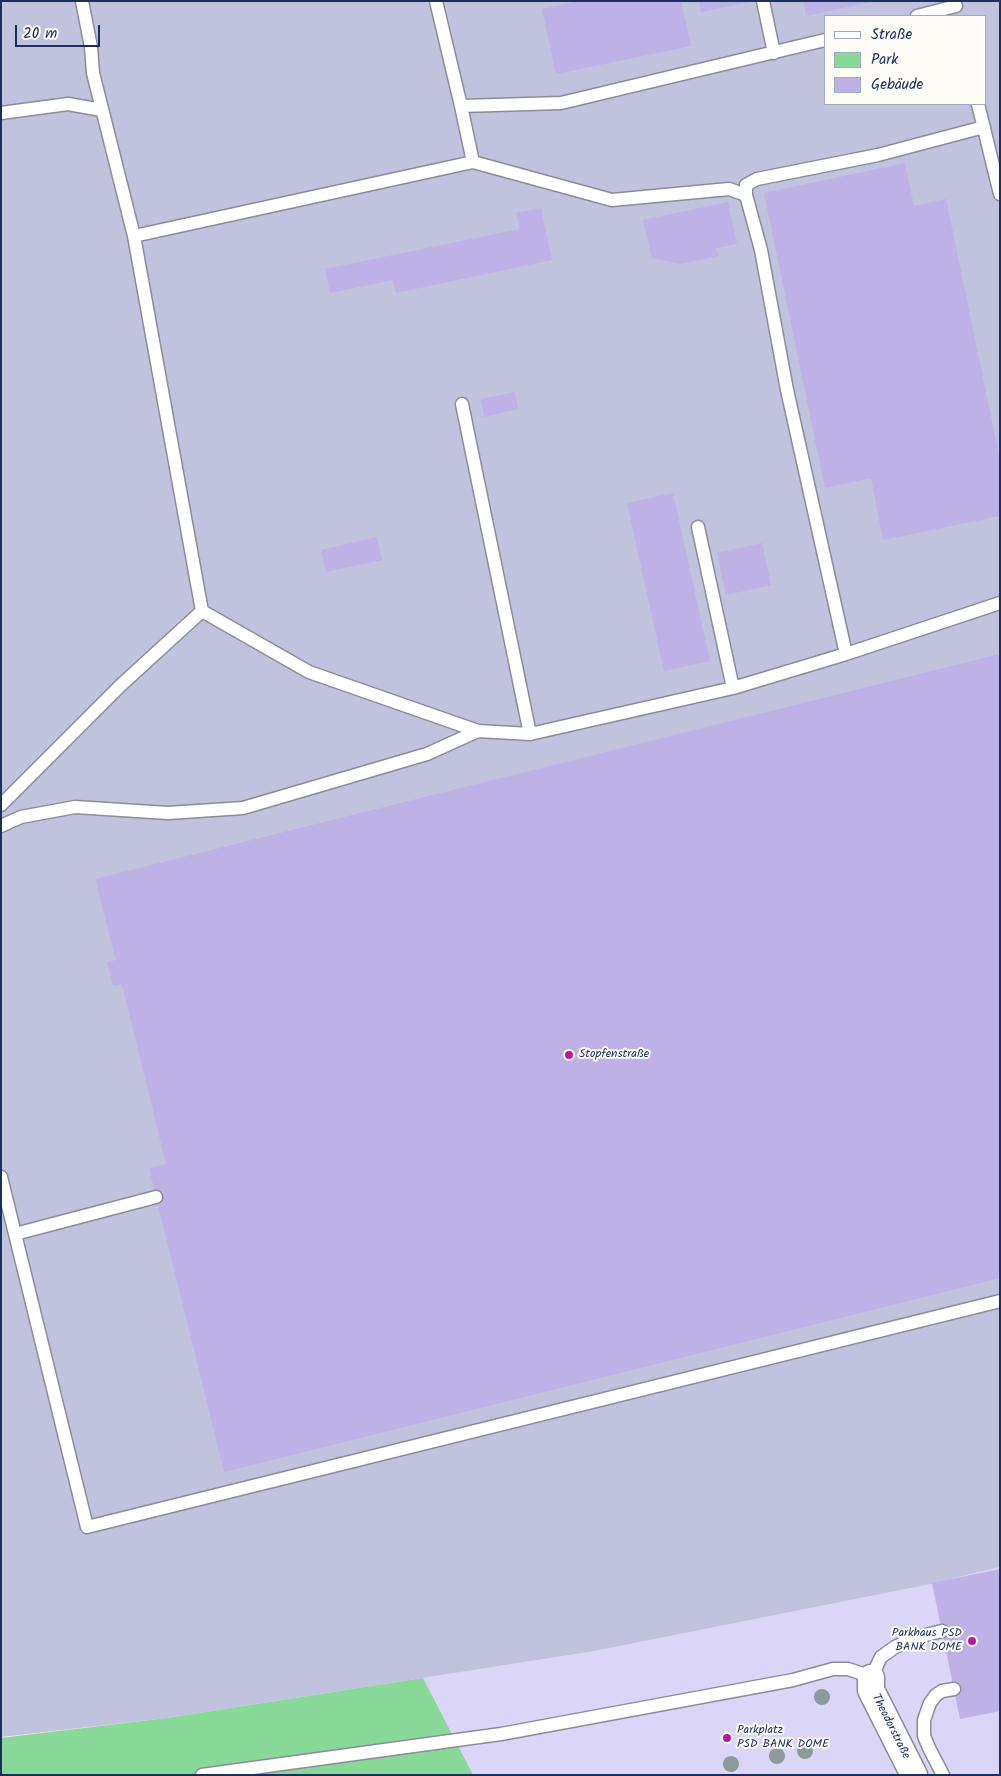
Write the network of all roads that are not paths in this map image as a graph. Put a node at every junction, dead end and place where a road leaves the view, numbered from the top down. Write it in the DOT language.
graph roads {
  1 [pos="82,1"];
  2 [pos="436,1"];
  3 [pos="763,1"];
  4 [pos="957,8"];
  5 [pos="922,15"];
  6 [pos="824,40"];
  7 [pos="774,53"];
  8 [pos="978,105"];
  9 [pos="462,106"];
  10 [pos="102,110"];
  11 [pos="1,113"];
  12 [pos="984,127"];
  13 [pos="472,162"];
  14 [pos="1000,194"];
  15 [pos="746,195"];
  16 [pos="134,236"];
  17 [pos="462,404"];
  18 [pos="698,527"];
  19 [pos="1000,603"];
  20 [pos="202,610"];
  21 [pos="846,654"];
  22 [pos="733,688"];
  23 [pos="478,731"];
  24 [pos="530,734"];
  25 [pos="1,805"];
  26 [pos="1,826"];
  27 [pos="1,1177"];
  28 [pos="156,1197"];
  29 [pos="15,1234"];
  30 [pos="1000,1301"];
  31 [pos="942,1631"];
  32 [pos="871,1678"];
  33 [pos="954,1688"];
  34 [pos="202,1775"];
  35 [pos="914,1775"];
  36 [pos="943,1775"];
  1 -- 10 [label="lane"];
  2 -- 9 [label="lane"];
  3 -- 7 [label="lane"];
  4 -- 5 [label="lane"];
  6 -- 7 [label="lane"];
  7 -- 9 [label="lane"];
  8 -- 12 [label="lane"];
  9 -- 13 [label="lane"];
  10 -- 11 [label="lane"];
  10 -- 16 [label="lane"];
  12 -- 14 [label="lane"];
  12 -- 15 [label="lane"];
  13 -- 15 [label="lane"];
  13 -- 16 [label="lane"];
  15 -- 21 [label="lane"];
  16 -- 20 [label="lane"];
  17 -- 24 [label="lane"];
  18 -- 22 [label="lane"];
  19 -- 21 [label="lane"];
  20 -- 23 [label="lane"];
  20 -- 25 [label="lane"];
  21 -- 22 [label="lane"];
  22 -- 24 [label="lane"];
  23 -- 24 [label="lane"];
  23 -- 26 [label="lane"];
  27 -- 29 [label="lane"];
  28 -- 29 [label="lane"];
  29 -- 30 [label="lane"];
  31 -- 32 [label="lane"];
  32 -- 34 [label="lane"];
  32 -- 35 [label="street, Theodorstraße"];
  33 -- 36 [label="lane"];
}
